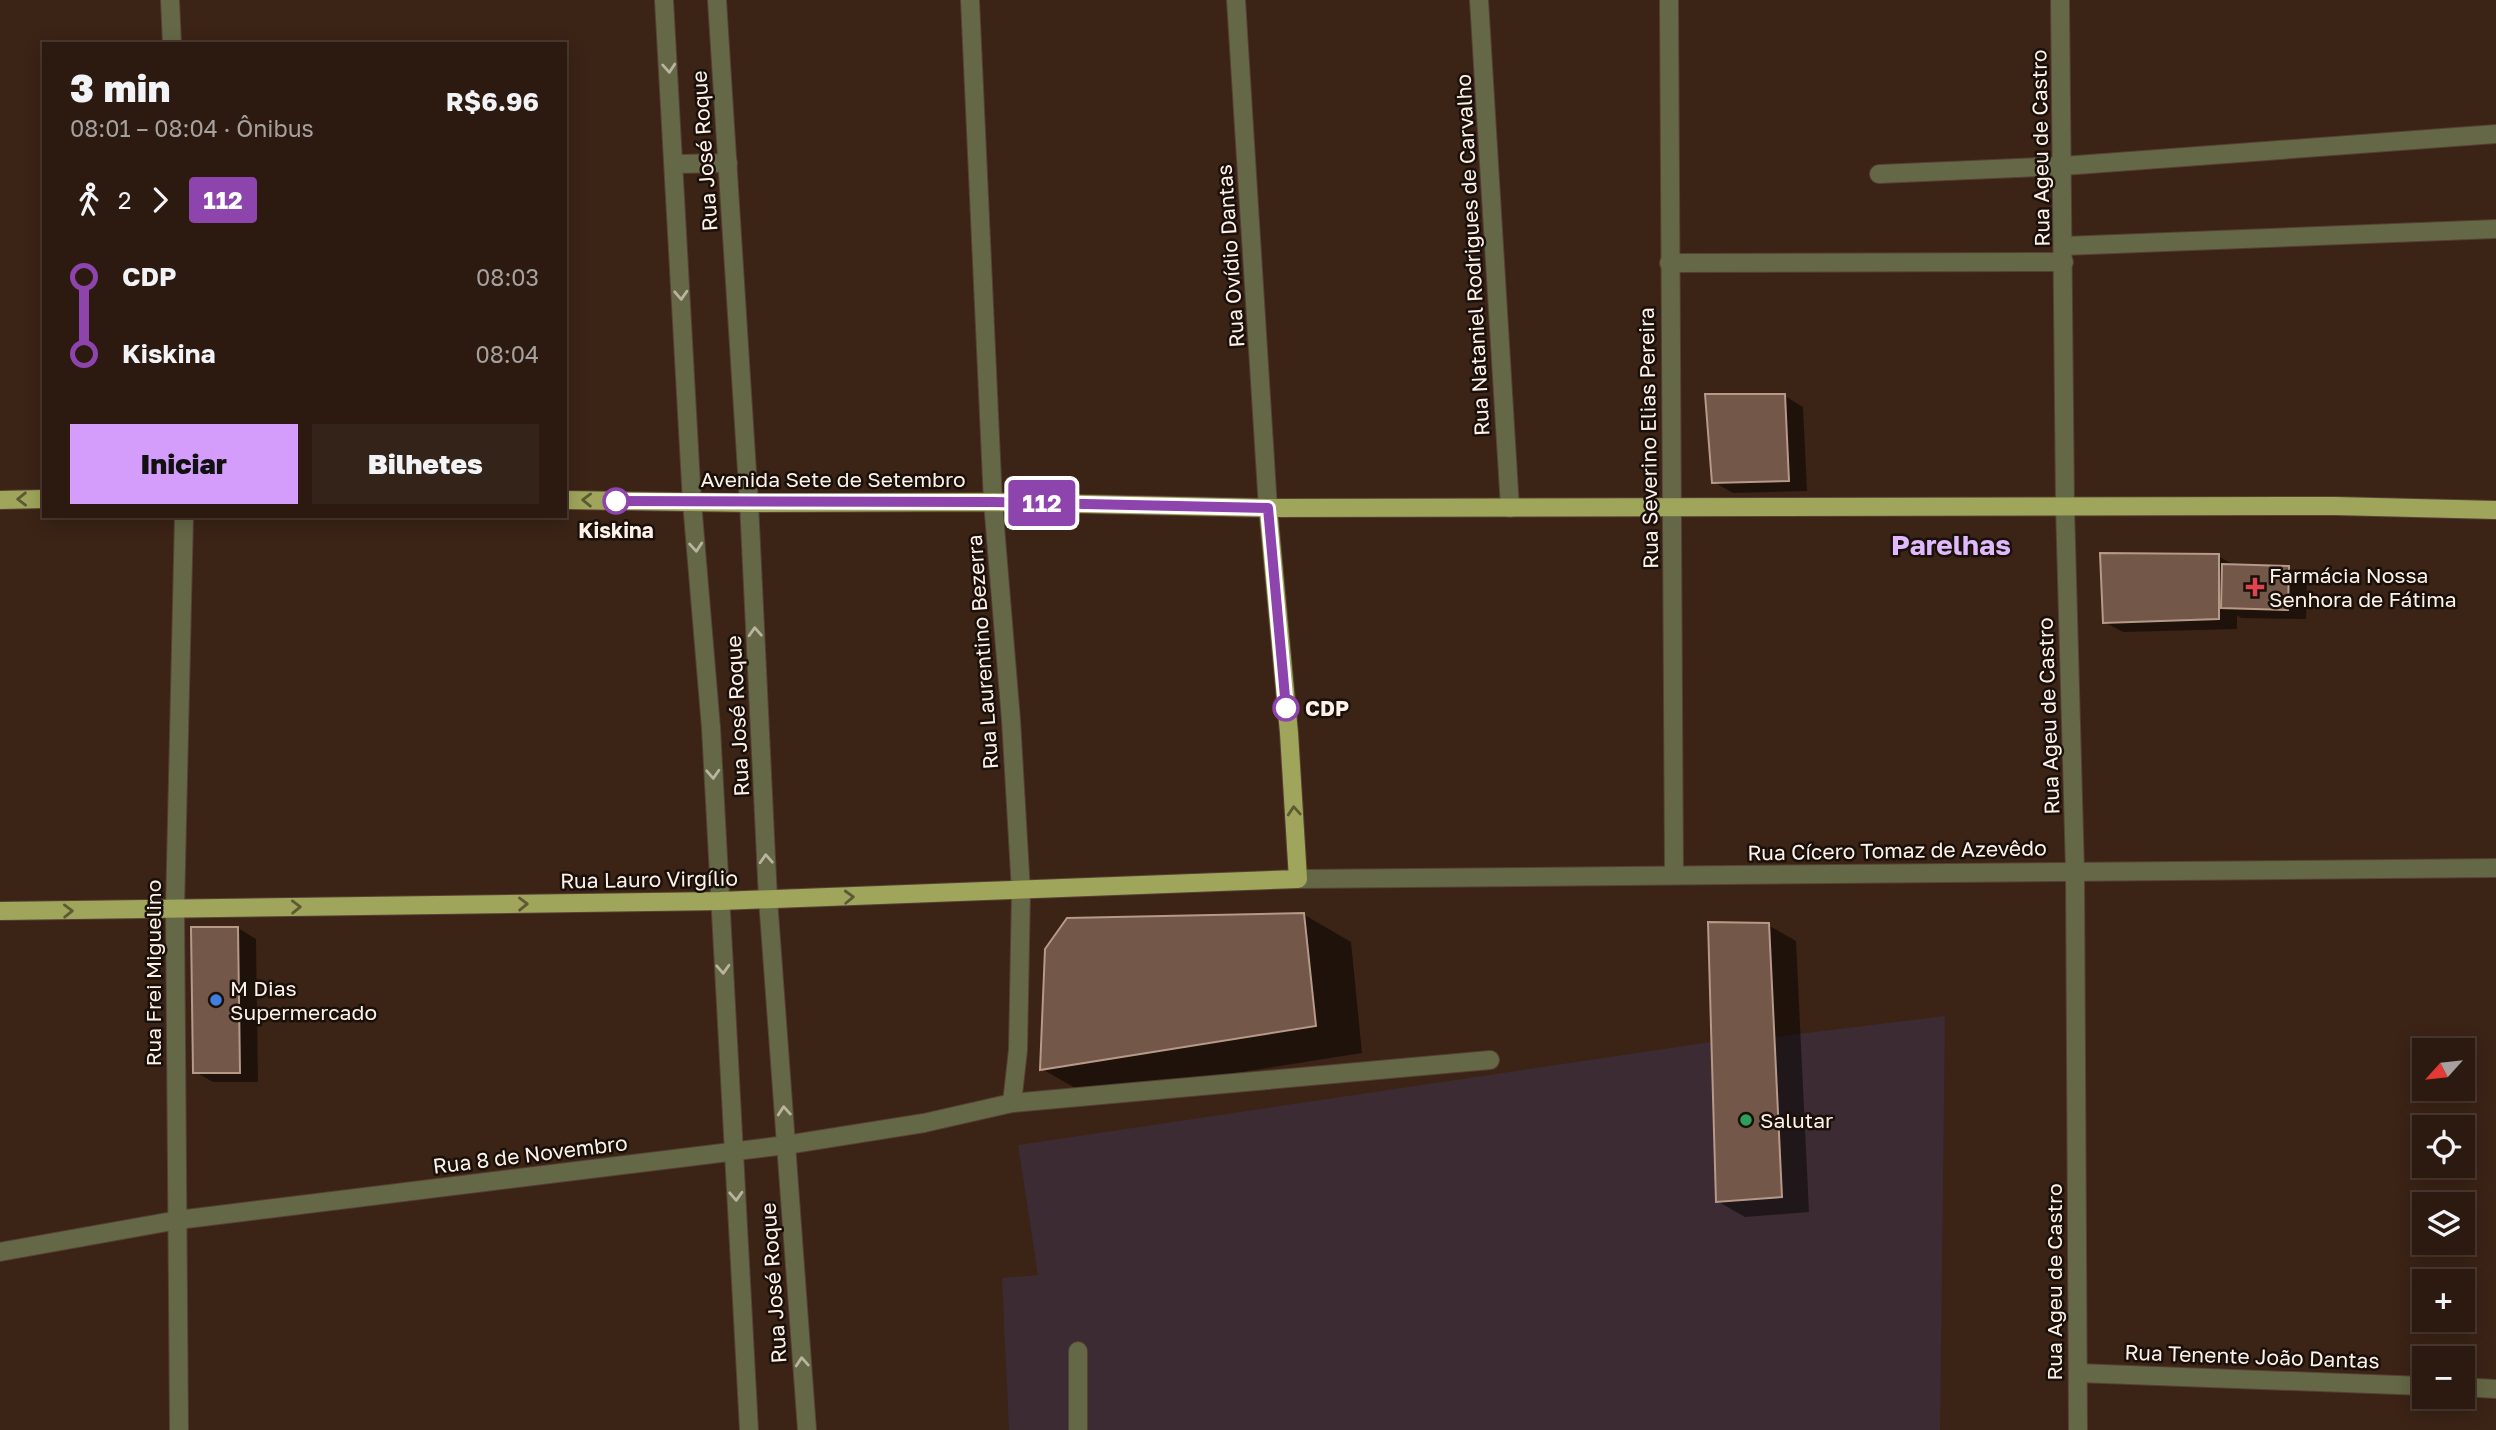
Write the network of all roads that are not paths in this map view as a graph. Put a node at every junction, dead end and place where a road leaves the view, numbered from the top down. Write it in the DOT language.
graph roads {
  1 [pos="170,0"];
  2 [pos="664,0"];
  3 [pos="717,0"];
  4 [pos="970,0"];
  5 [pos="1237,0"];
  6 [pos="1479,0"];
  7 [pos="1669,0"];
  8 [pos="2060,0"];
  9 [pos="172,42"];
  10 [pos="2496,134"];
  11 [pos="728,163"];
  12 [pos="675,164"];
  13 [pos="2063,166"];
  14 [pos="1880,174"];
  15 [pos="2496,229"];
  16 [pos="2064,254"];
  17 [pos="1670,263"];
  18 [pos="42,499"];
  19 [pos="0,500"];
  20 [pos="567,500"];
  21 [pos="692,502"];
  22 [pos="993,502"];
  23 [pos="749,503"];
  24 [pos="2065,506"];
  25 [pos="1672,507"];
  26 [pos="1268,508"];
  27 [pos="1510,508"];
  28 [pos="2496,510"];
  29 [pos="184,518"];
  30 [pos="2496,868"];
  31 [pos="2075,871"];
  32 [pos="1674,875"];
  33 [pos="1298,879"];
  34 [pos="1021,891"];
  35 [pos="768,900"];
  36 [pos="720,901"];
  37 [pos="175,909"];
  38 [pos="0,911"];
  39 [pos="1490,1060"];
  40 [pos="1012,1102"];
  41 [pos="786,1145"];
  42 [pos="733,1152"];
  43 [pos="178,1220"];
  44 [pos="0,1252"];
  45 [pos="1078,1351"];
  46 [pos="2078,1373"];
  47 [pos="2412,1386"];
  48 [pos="2475,1387"];
  49 [pos="2496,1388"];
  50 [pos="179,1430"];
  51 [pos="749,1430"];
  52 [pos="807,1430"];
  53 [pos="1078,1430"];
  54 [pos="2078,1430"];
  1 -- 9 [label="street"];
  2 -- 12 [label="street, Rua José Roque, one-way"];
  3 -- 11 [label="street, Rua José Roque"];
  4 -- 22 [label="street, Rua Laurentino Bezerra"];
  5 -- 26 [label="street, Rua Ovídio Dantas"];
  6 -- 27 [label="street, Rua Nataniel Rodrigues de Carvalho"];
  7 -- 17 [label="street, Rua Severino Elias Pereira"];
  8 -- 13 [label="street, Rua Ageu de Castro"];
  10 -- 13 [label="street"];
  11 -- 12 [label="street"];
  11 -- 23 [label="street, Rua José Roque"];
  12 -- 21 [label="street, Rua José Roque, one-way"];
  13 -- 14 [label="street"];
  13 -- 16 [label="street, Rua Ageu de Castro"];
  15 -- 16 [label="street"];
  16 -- 17 [label="street"];
  16 -- 24 [label="street, Rua Ageu de Castro"];
  17 -- 25 [label="street, Rua Severino Elias Pereira"];
  18 -- 19 [label="main road, one-way"];
  21 -- 20 [label="main road, Avenida Sete de Setembro, one-way"];
  21 -- 23 [label="main road, Avenida Sete de Setembro"];
  21 -- 36 [label="street, Rua José Roque, one-way"];
  22 -- 23 [label="main road, Avenida Sete de Setembro"];
  22 -- 26 [label="main road, Avenida Sete de Setembro"];
  22 -- 34 [label="street, Rua Laurentino Bezerra"];
  35 -- 23 [label="street, Rua José Roque, one-way"];
  24 -- 25 [label="main road, Avenida Sete de Setembro"];
  24 -- 28 [label="main road, Avenida Sete de Setembro"];
  24 -- 31 [label="street, Rua Ageu de Castro"];
  25 -- 27 [label="main road, Avenida Sete de Setembro"];
  25 -- 32 [label="street, Rua Severino Elias Pereira"];
  26 -- 27 [label="main road, Avenida Sete de Setembro"];
  33 -- 26 [label="main road, one-way"];
  29 -- 37 [label="street, Rua Frei Miguelino"];
  30 -- 31 [label="street, Rua Cícero Tomaz de Azevêdo"];
  31 -- 32 [label="street, Rua Cícero Tomaz de Azevêdo"];
  31 -- 46 [label="street, Rua Ageu de Castro"];
  32 -- 33 [label="street, Rua Cícero Tomaz de Azevêdo"];
  33 -- 34 [label="main road, Rua Lauro Virgílio"];
  35 -- 34 [label="main road, Rua Lauro Virgílio, one-way"];
  34 -- 40 [label="street, Rua Laurentino Bezerra"];
  35 -- 36 [label="main road, Rua Lauro Virgílio"];
  41 -- 35 [label="street, Rua José Roque, one-way"];
  37 -- 36 [label="main road, Rua Lauro Virgílio, one-way"];
  36 -- 42 [label="street, Rua José Roque, one-way"];
  38 -- 37 [label="main road, Rua Lauro Virgílio, one-way"];
  37 -- 43 [label="street, Rua Frei Miguelino"];
  39 -- 40 [label="street, Rua 8 de Novembro"];
  40 -- 41 [label="street, Rua 8 de Novembro"];
  41 -- 42 [label="street, Rua 8 de Novembro"];
  52 -- 41 [label="street, Rua José Roque, one-way"];
  42 -- 43 [label="street, Rua 8 de Novembro"];
  42 -- 51 [label="street, Rua José Roque, one-way"];
  43 -- 44 [label="street, Rua 8 de Novembro"];
  43 -- 50 [label="street, Rua Frei Miguelino"];
  45 -- 53 [label="street"];
  46 -- 47 [label="street, Rua Tenente João Dantas"];
  46 -- 54 [label="street, Rua Ageu de Castro"];
  48 -- 49 [label="street"];
}
